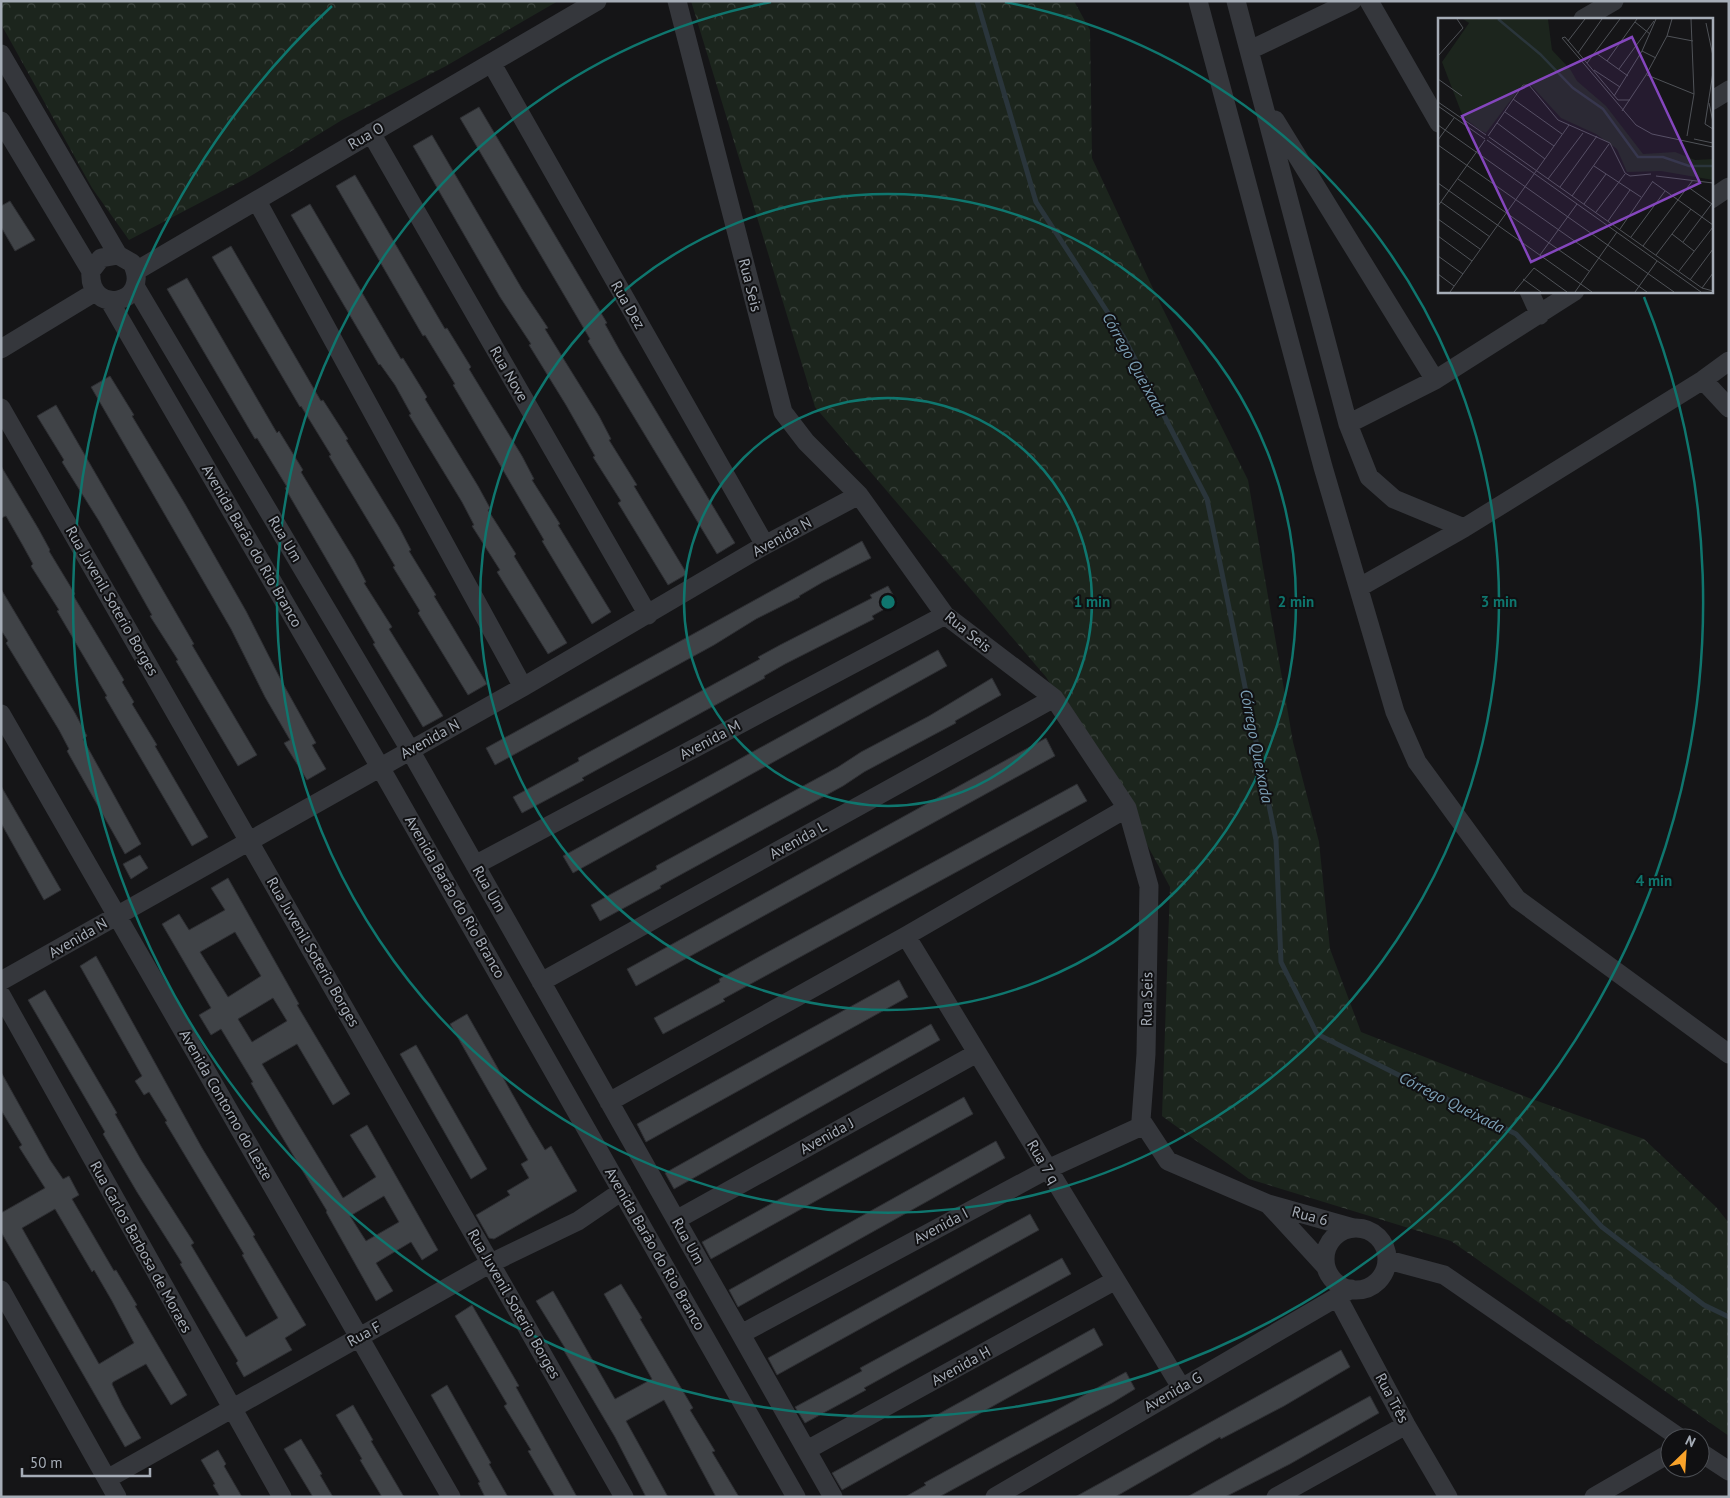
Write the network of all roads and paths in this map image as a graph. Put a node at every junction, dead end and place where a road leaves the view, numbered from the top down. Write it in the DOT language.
graph roads {
  1 [pos="596,1"];
  2 [pos="676,1"];
  3 [pos="1198,1"];
  4 [pos="1236,1"];
  5 [pos="1352,1"];
  6 [pos="1369,1"];
  7 [pos="1614,1"];
  8 [pos="1585,18"];
  9 [pos="1250,50"];
  10 [pos="1,54"];
  11 [pos="492,64"];
  12 [pos="1729,90"];
  13 [pos="1712,100"];
  14 [pos="1434,103"];
  15 [pos="1265,104"];
  16 [pos="1438,119"];
  17 [pos="1,121"];
  18 [pos="371,133"];
  19 [pos="1729,187"];
  20 [pos="1712,198"];
  21 [pos="257,201"];
  22 [pos="118,255"];
  23 [pos="91,271"];
  24 [pos="135,278"];
  25 [pos="1529,292"];
  26 [pos="1574,292"];
  27 [pos="102,296"];
  28 [pos="1540,315"];
  29 [pos="1,349"];
  30 [pos="1729,361"];
  31 [pos="1435,380"];
  32 [pos="1703,380"];
  33 [pos="1,408"];
  34 [pos="1729,408"];
  35 [pos="1348,424"];
  36 [pos="859,495"];
  37 [pos="1464,528"];
  38 [pos="765,545"];
  39 [pos="1360,587"];
  40 [pos="648,615"];
  41 [pos="945,615"];
  42 [pos="523,687"];
  43 [pos="1054,698"];
  44 [pos="1,714"];
  45 [pos="410,750"];
  46 [pos="380,767"];
  47 [pos="1127,808"];
  48 [pos="249,841"];
  49 [pos="475,865"];
  50 [pos="117,916"];
  51 [pos="906,936"];
  52 [pos="1,981"];
  53 [pos="541,982"];
  54 [pos="1,996"];
  55 [pos="977,1053"];
  56 [pos="1729,1054"];
  57 [pos="609,1102"];
  58 [pos="1144,1125"];
  59 [pos="1048,1169"];
  60 [pos="622,1191"];
  61 [pos="1268,1204"];
  62 [pos="676,1220"];
  63 [pos="1353,1228"];
  64 [pos="1388,1260"];
  65 [pos="491,1263"];
  66 [pos="1326,1267"];
  67 [pos="1114,1281"];
  68 [pos="1,1290"];
  69 [pos="1344,1294"];
  70 [pos="740,1334"];
  71 [pos="359,1337"];
  72 [pos="1180,1387"];
  73 [pos="231,1408"];
  74 [pos="1406,1425"];
  75 [pos="1666,1428"];
  76 [pos="807,1450"];
  77 [pos="1710,1459"];
  78 [pos="1660,1461"];
  79 [pos="1729,1471"];
  80 [pos="107,1479"];
  81 [pos="1620,1491"];
  82 [pos="117,1497"];
  83 [pos="282,1497"];
  84 [pos="451,1497"];
  85 [pos="624,1497"];
  86 [pos="796,1497"];
  87 [pos="834,1497"];
  88 [pos="996,1497"];
  89 [pos="1276,1497"];
  90 [pos="1448,1497"];
  91 [pos="1594,1497"];
  1 -- 11 [label="street, Rua O"];
  2 -- 36 [label="street, Rua Seis"];
  3 -- 39 [label="street"];
  4 -- 9 [label="street"];
  5 -- 9 [label="street"];
  6 -- 14 [label="street"];
  7 -- 8 [label="street"];
  9 -- 15 [label="street"];
  10 -- 22 [label="street"];
  11 -- 18 [label="street, Rua O"];
  11 -- 38 [label="street, Rua Dez"];
  12 -- 13 [label="street"];
  14 -- 16 [label="street"];
  15 -- 31 [label="street"];
  15 -- 35 [label="street"];
  17 -- 23 [label="street"];
  18 -- 21 [label="street, Rua O"];
  18 -- 40 [label="street, Rua Nove"];
  19 -- 20 [label="street"];
  21 -- 24 [label="street, Rua O"];
  21 -- 42 [label="street"];
  22 -- 23 [label="street"];
  22 -- 24 [label="street"];
  23 -- 27 [label="street"];
  24 -- 27 [label="street"];
  24 -- 45 [label="street, Rua Um"];
  25 -- 28 [label="street"];
  26 -- 28 [label="street"];
  27 -- 29 [label="street"];
  27 -- 46 [label="street, Avenida Barão do Rio Branco"];
  28 -- 31 [label="street"];
  30 -- 32 [label="street"];
  31 -- 35 [label="street"];
  32 -- 34 [label="street"];
  32 -- 37 [label="street"];
  33 -- 48 [label="street, Rua Juvenil Soterio Borges"];
  35 -- 37 [label="street"];
  36 -- 38 [label="street, Avenida N"];
  36 -- 41 [label="street, Rua Seis"];
  37 -- 39 [label="street"];
  38 -- 40 [label="street, Avenida N"];
  39 -- 56 [label="street"];
  40 -- 42 [label="street, Avenida N"];
  41 -- 43 [label="street, Rua Seis"];
  41 -- 49 [label="street, Avenida M"];
  42 -- 45 [label="street, Avenida N"];
  43 -- 47 [label="street, Rua Seis"];
  43 -- 53 [label="street, Avenida L"];
  44 -- 50 [label="street, Avenida Contorno do Leste"];
  45 -- 46 [label="street, Avenida N"];
  45 -- 49 [label="street, Rua Um"];
  46 -- 48 [label="street, Avenida N"];
  46 -- 60 [label="street, Avenida Barão do Rio Branco"];
  47 -- 51 [label="street"];
  47 -- 58 [label="street, Rua Seis"];
  48 -- 50 [label="street, Avenida N"];
  48 -- 65 [label="street, Rua Juvenil Soterio Borges"];
  49 -- 53 [label="street, Rua Um"];
  50 -- 52 [label="street, Avenida N"];
  50 -- 71 [label="street, Avenida Contorno do Leste"];
  51 -- 55 [label="street, Rua 7 q"];
  51 -- 57 [label="street"];
  53 -- 57 [label="street, Rua Um"];
  54 -- 73 [label="street, Rua Carlos Barbosa de Moraes"];
  55 -- 59 [label="street, Rua 7 q"];
  55 -- 62 [label="street, Avenida J"];
  57 -- 62 [label="street, Rua Um"];
  58 -- 59 [label="street, Avenida I"];
  58 -- 61 [label="street, Rua Seis"];
  59 -- 67 [label="street, Rua 7 q"];
  59 -- 70 [label="street, Avenida I"];
  60 -- 65 [label="street, Rua F"];
  60 -- 86 [label="street, Avenida Barão do Rio Branco"];
  61 -- 63 [label="street, Rua 6"];
  61 -- 66 [label="street"];
  62 -- 70 [label="street, Rua Um"];
  63 -- 64 [label="street"];
  63 -- 66 [label="street"];
  64 -- 69 [label="street"];
  64 -- 75 [label="street"];
  65 -- 71 [label="street, Rua F"];
  65 -- 85 [label="street, Rua Juvenil Soterio Borges"];
  66 -- 69 [label="street"];
  67 -- 72 [label="street, Rua 7 q"];
  67 -- 76 [label="street, Avenida H"];
  68 -- 80 [label="street"];
  69 -- 72 [label="street, Avenida G"];
  69 -- 74 [label="street, Rua Três"];
  70 -- 76 [label="street, Rua Um"];
  71 -- 73 [label="street, Rua F"];
  71 -- 84 [label="street, Avenida Contorno do Leste"];
  72 -- 88 [label="street, Avenida G"];
  73 -- 80 [label="street, Rua F"];
  73 -- 83 [label="street, Rua Carlos Barbosa de Moraes"];
  74 -- 89 [label="street"];
  74 -- 90 [label="street, Rua Três"];
  76 -- 87 [label="street, Rua Um"];
  77 -- 79 [label="street"];
  78 -- 81 [label="street"];
  80 -- 82 [label="street"];
  81 -- 91 [label="street"];
}
